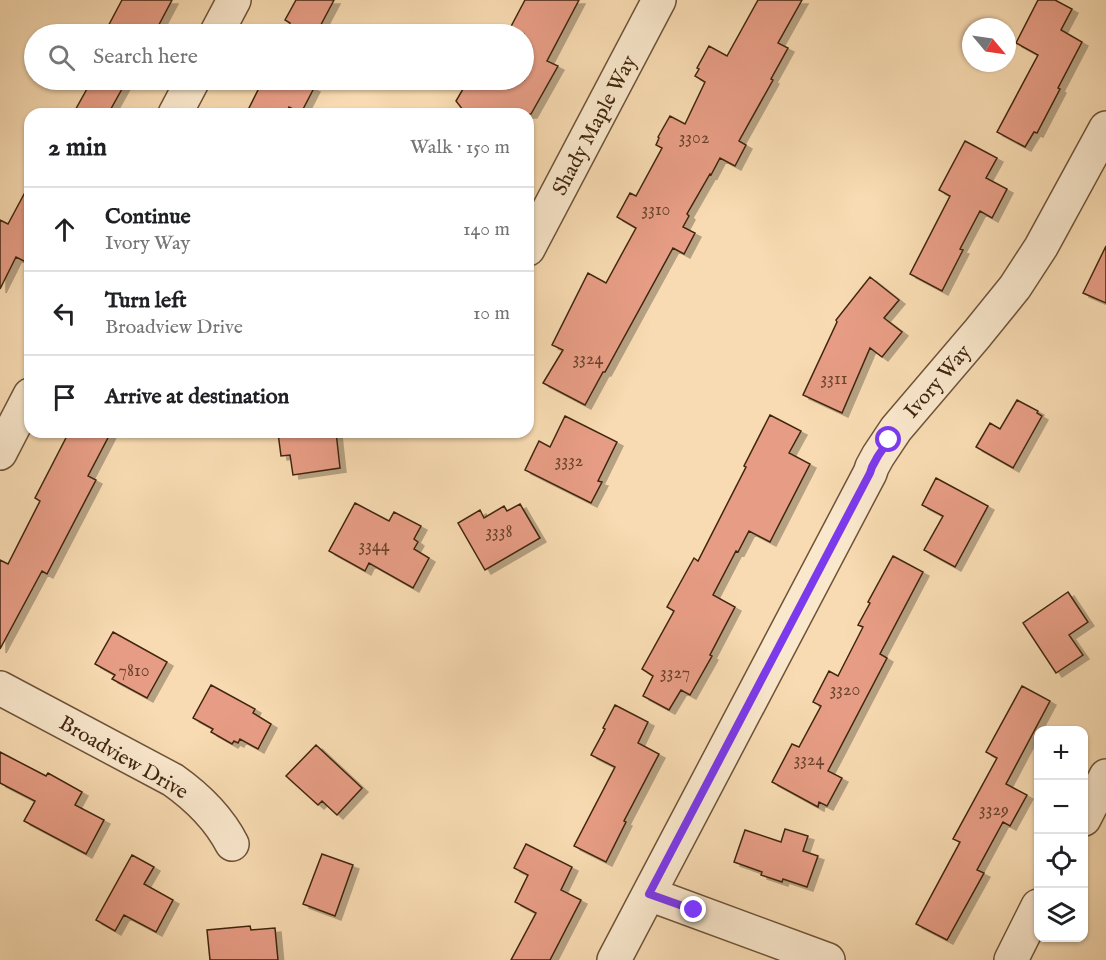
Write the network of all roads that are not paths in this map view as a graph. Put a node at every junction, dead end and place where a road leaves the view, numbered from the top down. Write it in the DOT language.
graph roads {
  1 [pos="234,0"];
  2 [pos="659,0"];
  3 [pos="221,24"];
  4 [pos="188,90"];
  5 [pos="178,108"];
  6 [pos="1106,128"];
  7 [pos="534,238"];
  8 [pos="24,407"];
  9 [pos="0,453"];
  10 [pos="0,688"];
  11 [pos="1106,776"];
  12 [pos="1088,810"];
  13 [pos="232,844"];
  14 [pos="649,894"];
  15 [pos="1034,914"];
  16 [pos="615,960"];
  17 [pos="828,960"];
  18 [pos="1011,960"];
  1 -- 3 [label="street"];
  2 -- 7 [label="street, Shady Maple Way"];
  4 -- 5 [label="street"];
  6 -- 14 [label="street, Ivory Way"];
  8 -- 9 [label="street"];
  10 -- 13 [label="street, Broadview Drive"];
  11 -- 12 [label="street"];
  14 -- 16 [label="street, Ivory Way"];
  14 -- 17 [label="street"];
  15 -- 18 [label="street"];
}
